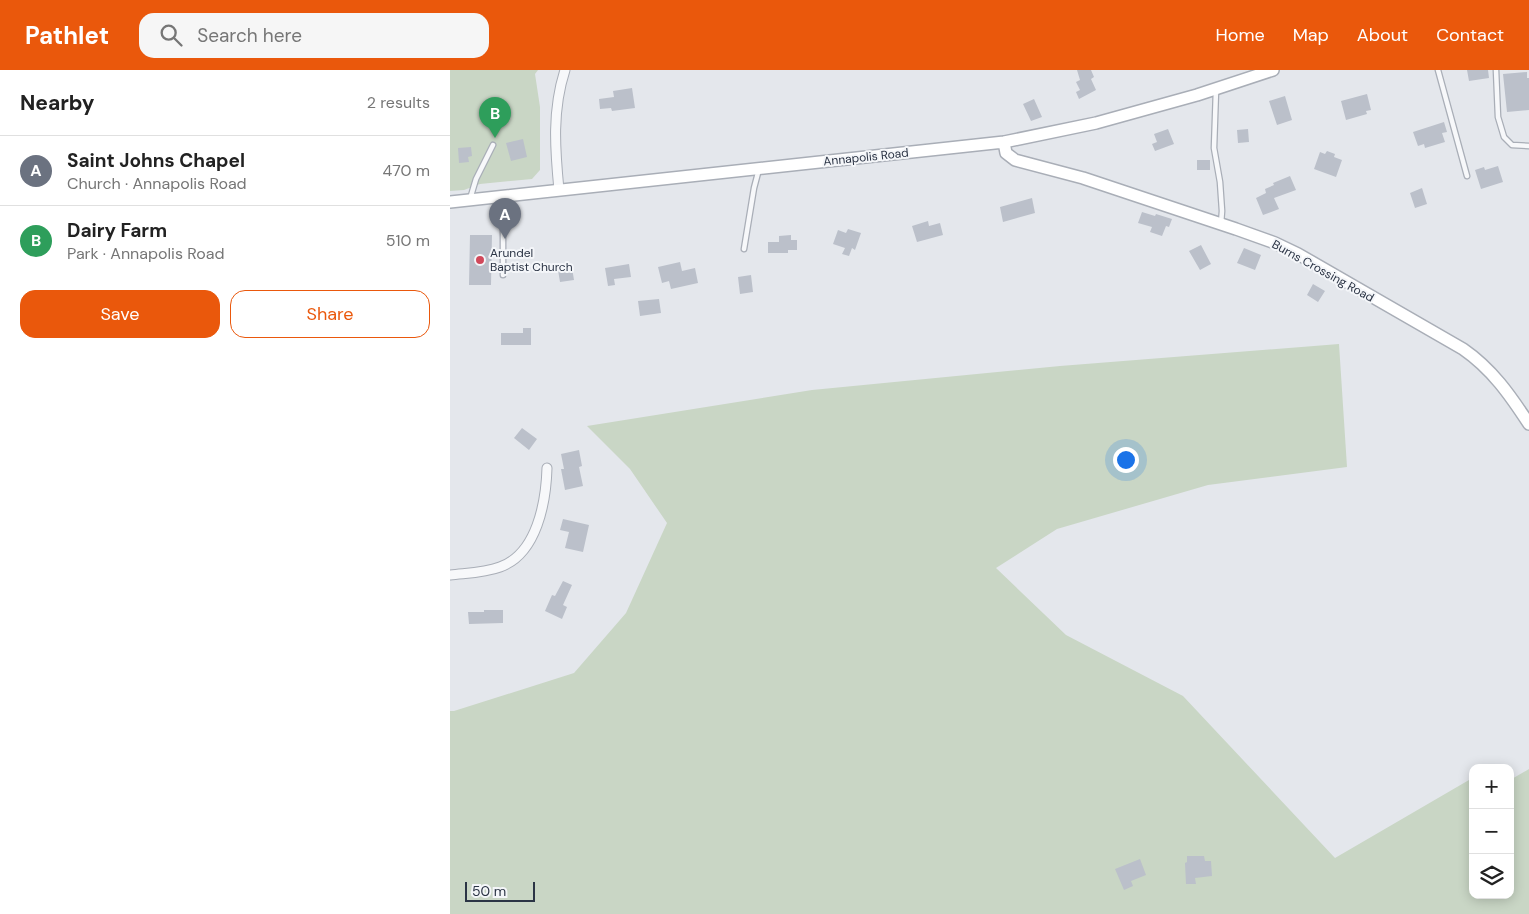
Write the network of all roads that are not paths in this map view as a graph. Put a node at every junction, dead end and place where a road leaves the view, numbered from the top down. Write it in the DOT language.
graph roads {
  1 [pos="565,70"];
  2 [pos="1438,70"];
  3 [pos="1496,70"];
  4 [pos="1268,71"];
  5 [pos="1216,88"];
  6 [pos="1004,142"];
  7 [pos="493,145"];
  8 [pos="1529,146"];
  9 [pos="759,168"];
  10 [pos="1467,176"];
  11 [pos="559,190"];
  12 [pos="499,196"];
  13 [pos="470,200"];
  14 [pos="450,202"];
  15 [pos="1221,224"];
  16 [pos="744,249"];
  17 [pos="503,275"];
  18 [pos="1529,424"];
  19 [pos="547,468"];
  20 [pos="450,575"];
  1 -- 11 [label="street"];
  2 -- 10 [label="lane"];
  3 -- 8 [label="lane"];
  4 -- 5 [label="main road, Annapolis Road"];
  5 -- 6 [label="main road, Annapolis Road"];
  5 -- 15 [label="lane"];
  6 -- 9 [label="main road, Annapolis Road"];
  6 -- 15 [label="main road, Burns Crossing Road"];
  7 -- 13 [label="lane"];
  9 -- 11 [label="main road, Annapolis Road"];
  9 -- 16 [label="lane"];
  11 -- 12 [label="main road, Annapolis Road"];
  12 -- 13 [label="main road, Annapolis Road"];
  12 -- 17 [label="lane"];
  13 -- 14 [label="main road, Annapolis Road"];
  15 -- 18 [label="main road, Burns Crossing Road"];
  19 -- 20 [label="street"];
}
